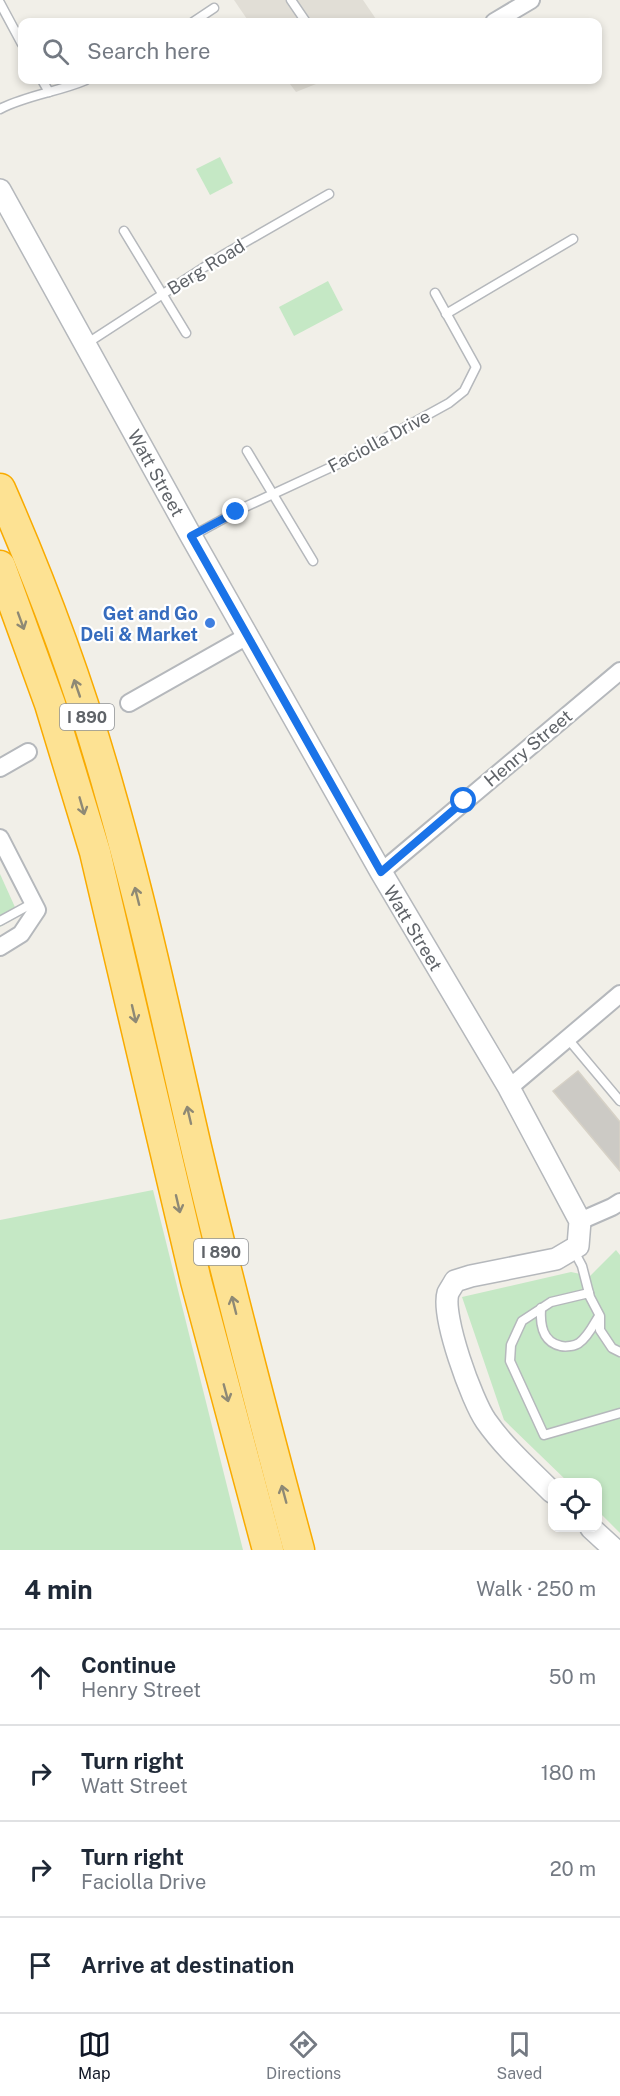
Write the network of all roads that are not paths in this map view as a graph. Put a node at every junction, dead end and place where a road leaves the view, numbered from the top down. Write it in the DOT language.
graph roads {
  1 [pos="291,0"];
  2 [pos="531,0"];
  3 [pos="0,3"];
  4 [pos="214,8"];
  5 [pos="199,18"];
  6 [pos="303,18"];
  7 [pos="501,18"];
  8 [pos="18,37"];
  9 [pos="44,84"];
  10 [pos="76,84"];
  11 [pos="49,92"];
  12 [pos="0,109"];
  13 [pos="0,189"];
  14 [pos="329,194"];
  15 [pos="124,231"];
  16 [pos="573,239"];
  17 [pos="435,293"];
  18 [pos="161,295"];
  19 [pos="446,314"];
  20 [pos="186,333"];
  21 [pos="86,345"];
  22 [pos="247,451"];
  23 [pos="0,489"];
  24 [pos="272,494"];
  25 [pos="191,536"];
  26 [pos="313,561"];
  27 [pos="0,566"];
  28 [pos="249,635"];
  29 [pos="620,671"];
  30 [pos="129,703"];
  31 [pos="28,752"];
  32 [pos="0,768"];
  33 [pos="0,838"];
  34 [pos="381,872"];
  35 [pos="33,903"];
  36 [pos="0,921"];
  37 [pos="0,947"];
  38 [pos="620,994"];
  39 [pos="568,1039"];
  40 [pos="508,1089"];
  41 [pos="620,1101"];
  42 [pos="620,1202"];
  43 [pos="580,1221"];
  44 [pos="573,1249"];
  45 [pos="589,1293"];
  46 [pos="542,1308"];
  47 [pos="600,1316"];
  48 [pos="620,1352"];
  49 [pos="620,1413"];
  50 [pos="548,1488"];
  51 [pos="596,1532"];
  52 [pos="268,1550"];
  53 [pos="299,1550"];
  54 [pos="615,1550"];
  1 -- 6 [label="lane"];
  2 -- 7 [label="street"];
  3 -- 8 [label="lane"];
  4 -- 5 [label="lane"];
  9 -- 11 [label="lane"];
  10 -- 11 [label="lane"];
  11 -- 12 [label="lane"];
  13 -- 21 [label="street, Watt Street"];
  14 -- 18 [label="lane, Berg Road"];
  15 -- 18 [label="lane"];
  16 -- 19 [label="lane"];
  17 -- 19 [label="lane, Faciolla Drive"];
  18 -- 20 [label="lane"];
  18 -- 21 [label="lane, Berg Road"];
  19 -- 24 [label="lane, Faciolla Drive"];
  21 -- 25 [label="street, Watt Street"];
  22 -- 24 [label="lane"];
  53 -- 23 [label="highway, I 890, one-way"];
  24 -- 25 [label="lane, Faciolla Drive"];
  24 -- 26 [label="lane"];
  25 -- 28 [label="street, Watt Street"];
  27 -- 52 [label="highway, I 890, one-way"];
  28 -- 30 [label="street"];
  28 -- 34 [label="street, Watt Street"];
  29 -- 34 [label="street, Henry Street"];
  31 -- 32 [label="street"];
  33 -- 35 [label="street"];
  34 -- 40 [label="street, Watt Street"];
  35 -- 36 [label="lane"];
  35 -- 37 [label="street"];
  38 -- 39 [label="street"];
  39 -- 40 [label="street"];
  39 -- 41 [label="lane"];
  40 -- 43 [label="street, Watt Street"];
  42 -- 43 [label="street"];
  43 -- 44 [label="street"];
  44 -- 45 [label="lane"];
  44 -- 50 [label="street"];
  45 -- 46 [label="lane"];
  45 -- 47 [label="lane"];
  46 -- 47 [label="lane"];
  46 -- 49 [label="lane"];
  47 -- 48 [label="lane"];
  51 -- 54 [label="street"];
}
